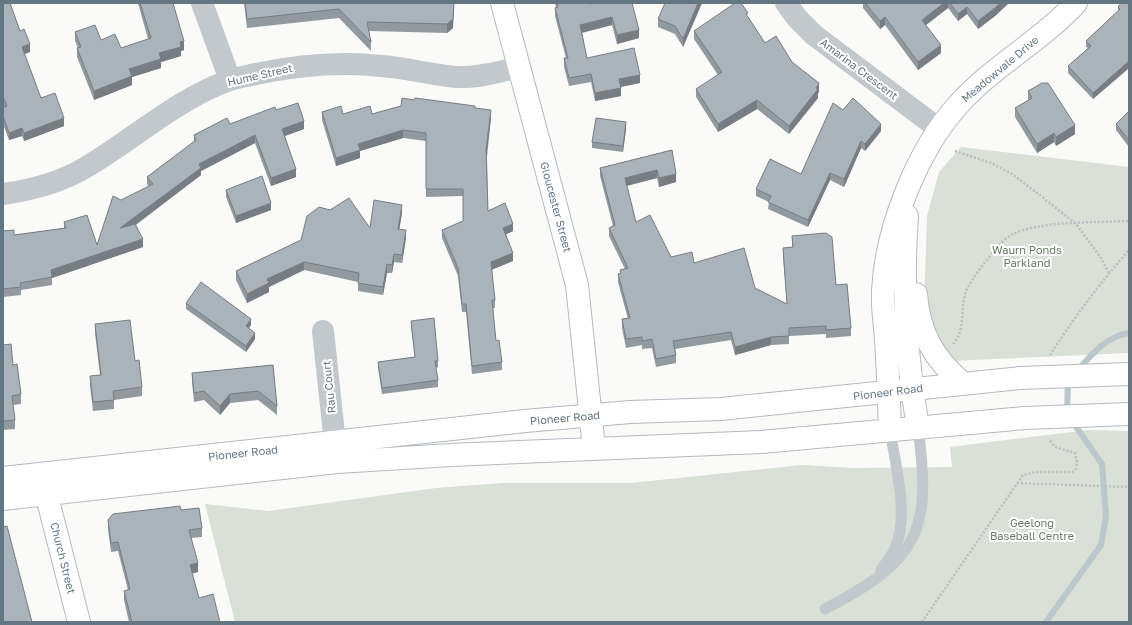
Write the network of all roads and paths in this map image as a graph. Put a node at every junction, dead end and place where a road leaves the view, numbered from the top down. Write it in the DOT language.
graph roads {
  1 [pos="202,3"];
  2 [pos="502,3"];
  3 [pos="786,3"];
  4 [pos="1076,3"];
  5 [pos="519,67"];
  6 [pos="230,80"];
  7 [pos="939,129"];
  8 [pos="955,151"];
  9 [pos="912,178"];
  10 [pos="3,194"];
  11 [pos="1129,221"];
  12 [pos="1076,224"];
  13 [pos="1109,273"];
  14 [pos="323,331"];
  15 [pos="951,346"];
  16 [pos="1129,374"];
  17 [pos="964,384"];
  18 [pos="912,389"];
  19 [pos="889,392"];
  20 [pos="1129,414"];
  21 [pos="591,415"];
  22 [pos="918,428"];
  23 [pos="890,430"];
  24 [pos="594,448"];
  25 [pos="336,452"];
  26 [pos="3,478"];
  27 [pos="1017,483"];
  28 [pos="43,484"];
  29 [pos="1129,487"];
  30 [pos="3,500"];
  31 [pos="865,588"];
  32 [pos="825,609"];
  33 [pos="79,622"];
  1 -- 6 [label="street"];
  2 -- 5 [label="main road, Gloucester Street"];
  3 -- 7 [label="street, Amarina Crescent"];
  4 -- 7 [label="main road, Meadowvale Drive"];
  5 -- 6 [label="street, Hume Street"];
  5 -- 21 [label="main road, Gloucester Street"];
  6 -- 10 [label="street, Hume Street"];
  7 -- 9 [label="main road, Meadowvale Drive"];
  8 -- 12 [label="path"];
  9 -- 17 [label="main road"];
  9 -- 18 [label="main road, Meadowvale Drive"];
  9 -- 19 [label="main road, Meadowvale Drive"];
  11 -- 12 [label="path"];
  12 -- 13 [label="path"];
  12 -- 15 [label="path"];
  14 -- 25 [label="street, Rau Court"];
  16 -- 17 [label="main road, Pioneer Road, bridge"];
  17 -- 18 [label="main road, Pioneer Road"];
  18 -- 19 [label="main road, Pioneer Road"];
  18 -- 22 [label="main road, Meadowvale Drive"];
  19 -- 21 [label="main road, Pioneer Road"];
  19 -- 23 [label="main road, Meadowvale Drive"];
  20 -- 22 [label="main road, Pioneer Road, bridge"];
  21 -- 24 [label="main road, Gloucester Street"];
  21 -- 25 [label="main road, Pioneer Road"];
  22 -- 23 [label="main road, Pioneer Road"];
  22 -- 31 [label="lane"];
  23 -- 24 [label="main road, Pioneer Road"];
  23 -- 31 [label="lane"];
  24 -- 25 [label="main road, Pioneer Road"];
  25 -- 28 [label="main road, Pioneer Road"];
  26 -- 28 [label="main road, Pioneer Road"];
  27 -- 29 [label="path"];
  28 -- 30 [label="main road, Pioneer Road"];
  28 -- 33 [label="main road, Church Street"];
  31 -- 32 [label="lane"];
}
